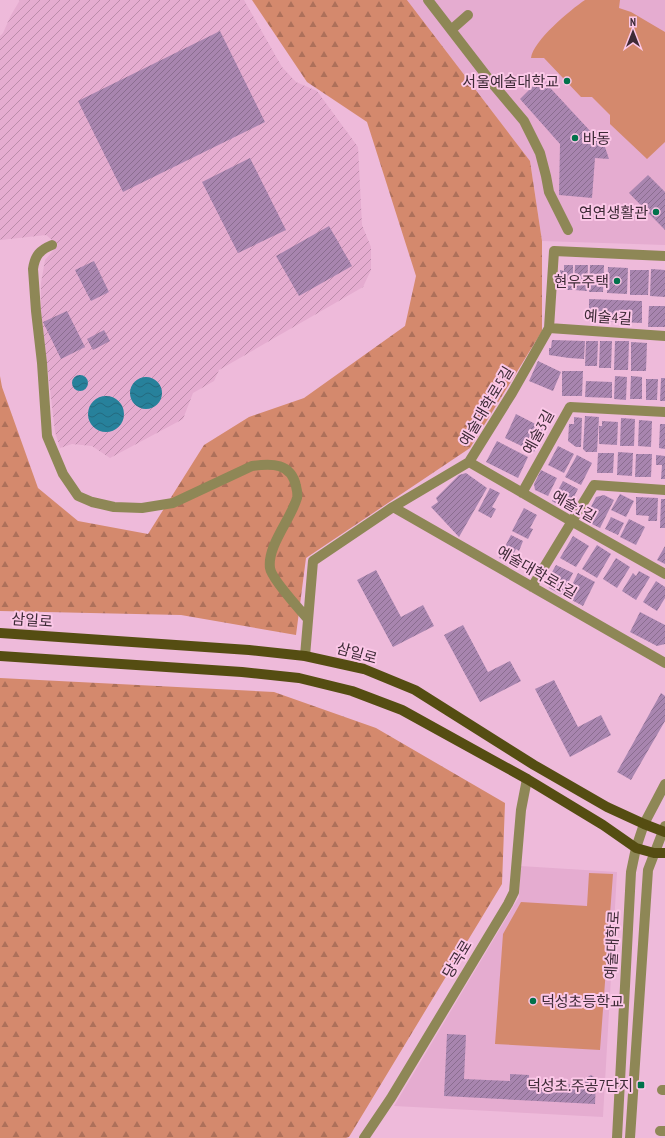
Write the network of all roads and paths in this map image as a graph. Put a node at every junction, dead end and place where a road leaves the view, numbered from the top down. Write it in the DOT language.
graph roads {
  1 [pos="428,0"];
  2 [pos="468,16"];
  3 [pos="451,30"];
  4 [pos="568,230"];
  5 [pos="52,245"];
  6 [pos="665,256"];
  7 [pos="549,328"];
  8 [pos="665,336"];
  9 [pos="665,412"];
  10 [pos="469,462"];
  11 [pos="665,490"];
  12 [pos="522,493"];
  13 [pos="394,507"];
  14 [pos="571,521"];
  15 [pos="665,574"];
  16 [pos="532,587"];
  17 [pos="308,619"];
  18 [pos="0,633"];
  19 [pos="0,656"];
  20 [pos="305,656"];
  21 [pos="665,663"];
  22 [pos="527,779"];
  23 [pos="665,784"];
  24 [pos="644,824"];
  25 [pos="664,830"];
  26 [pos="636,848"];
  27 [pos="654,853"];
  28 [pos="665,853"];
  29 [pos="364,1138"];
  30 [pos="617,1138"];
  31 [pos="630,1138"];
  1 -- 3 [label="street"];
  2 -- 3 [label="street"];
  3 -- 4 [label="street"];
  5 -- 17 [label="street"];
  6 -- 7 [label="street, 예술대학로5길"];
  7 -- 8 [label="street, 예술4길"];
  7 -- 10 [label="street, 예술대학로5길"];
  9 -- 12 [label="street, 예술3길"];
  10 -- 12 [label="street, 예술1길"];
  10 -- 13 [label="street, 예술대학로5길"];
  11 -- 14 [label="street"];
  12 -- 14 [label="street, 예술1길"];
  13 -- 16 [label="street, 예술대학로1길"];
  13 -- 17 [label="street, 예술대학로5길"];
  14 -- 15 [label="street, 예술1길"];
  14 -- 16 [label="street"];
  16 -- 21 [label="street, 예술대학로1길"];
  17 -- 20 [label="street, 예술대학로5길"];
  18 -- 20 [label="main road, 삼일로"];
  19 -- 22 [label="main road"];
  20 -- 24 [label="main road, 삼일로"];
  22 -- 26 [label="main road"];
  22 -- 29 [label="street, 당곡로"];
  23 -- 24 [label="street, 예술대학로"];
  24 -- 25 [label="main road, 삼일로"];
  24 -- 26 [label="street, 예술대학로"];
  25 -- 27 [label="street, 예술대학로"];
  26 -- 27 [label="main road"];
  26 -- 30 [label="street, 예술대학로"];
  27 -- 28 [label="main road"];
  27 -- 31 [label="street, 예술대학로"];
}
